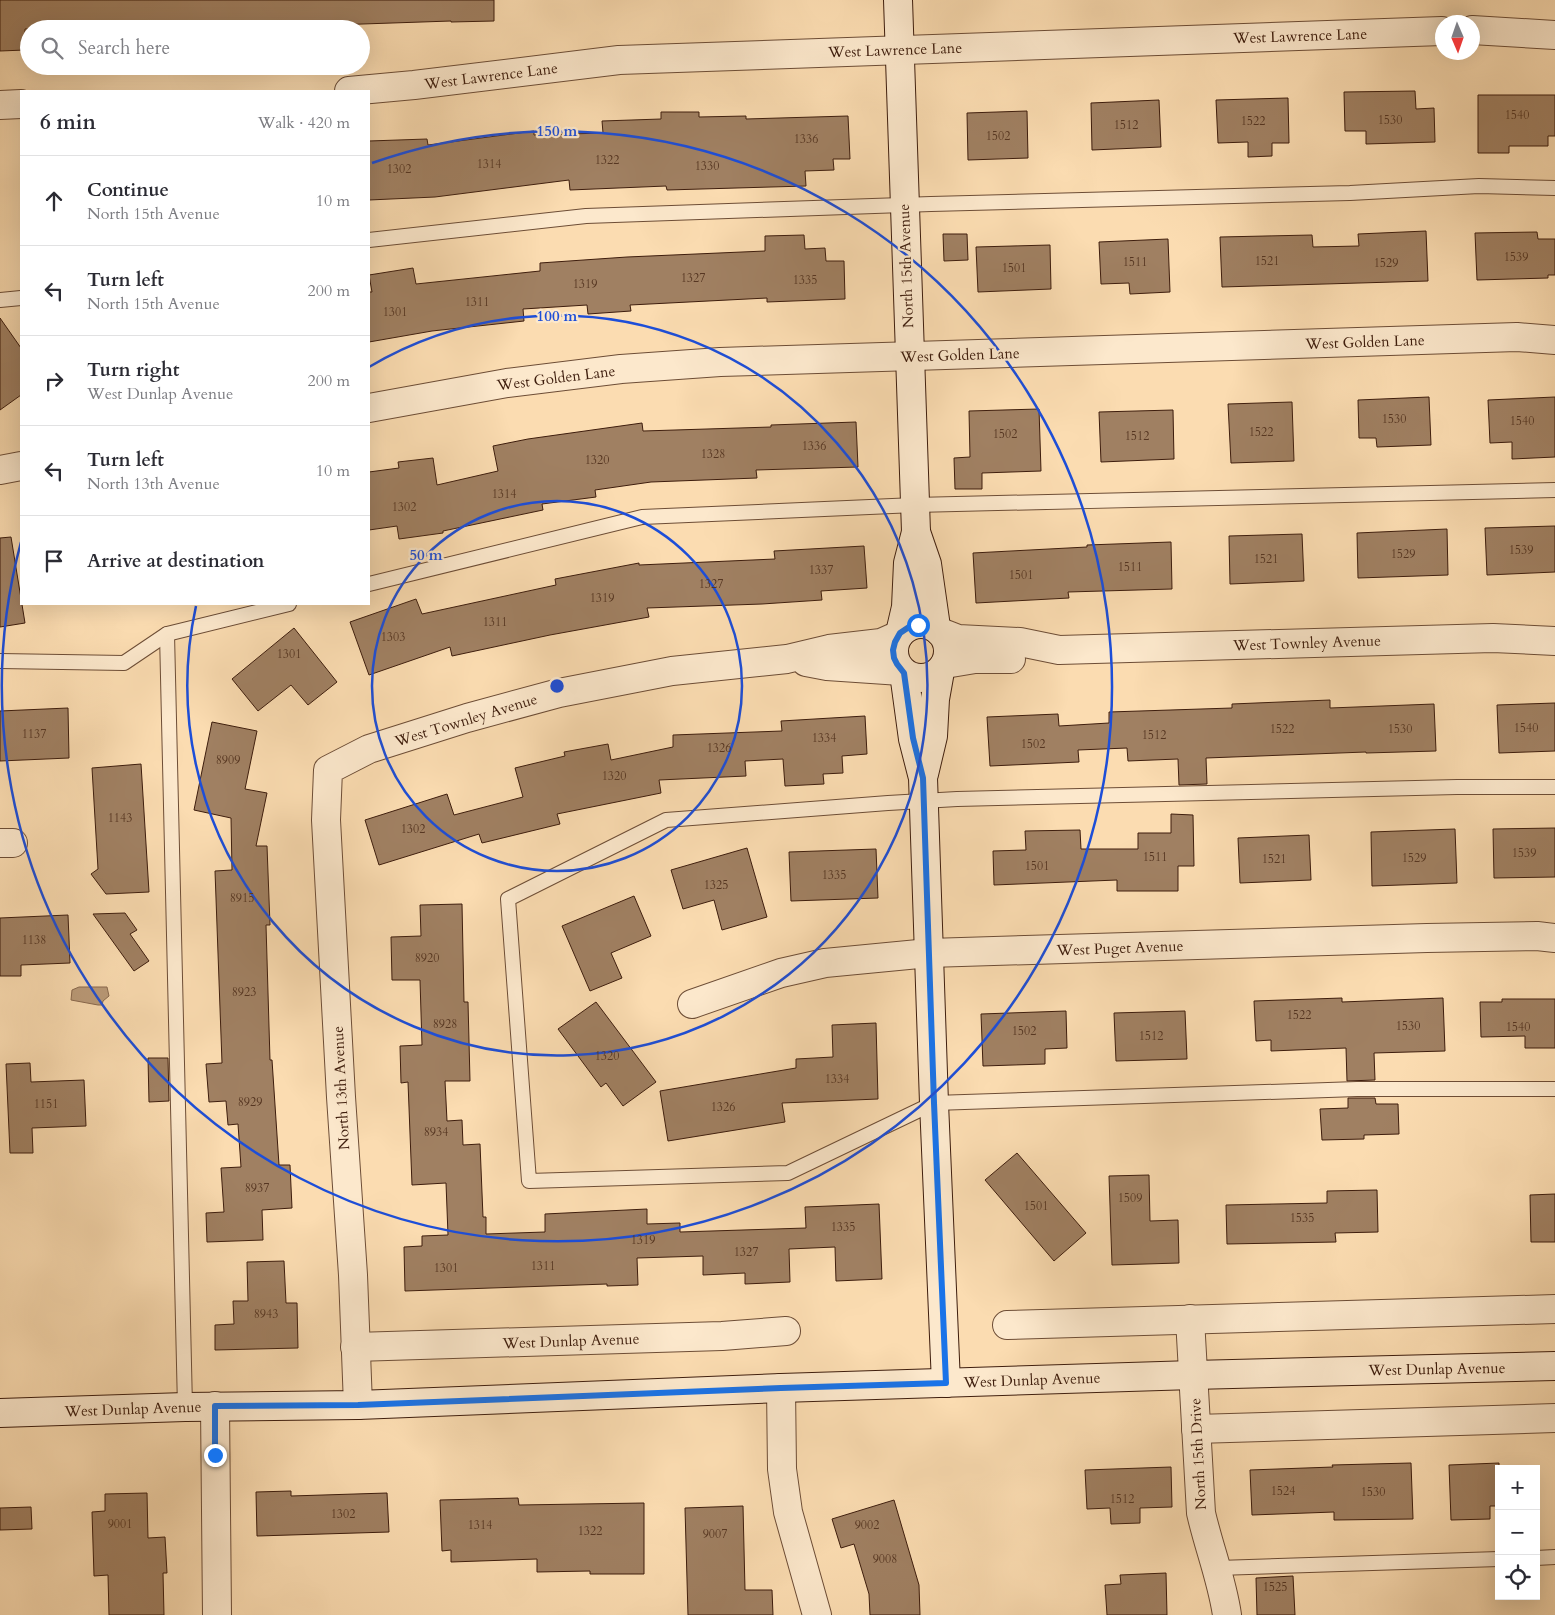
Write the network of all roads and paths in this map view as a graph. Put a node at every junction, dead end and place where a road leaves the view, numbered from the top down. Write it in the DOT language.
graph roads {
  1 [pos="898,0"];
  2 [pos="1480,30"];
  3 [pos="1435,31"];
  4 [pos="1555,35"];
  5 [pos="899,50"];
  6 [pos="360,90"];
  7 [pos="20,104"];
  8 [pos="0,105"];
  9 [pos="1555,188"];
  10 [pos="904,205"];
  11 [pos="370,240"];
  12 [pos="20,298"];
  13 [pos="0,300"];
  14 [pos="1555,340"];
  15 [pos="909,357"];
  16 [pos="370,408"];
  17 [pos="20,466"];
  18 [pos="0,470"];
  19 [pos="1555,490"];
  20 [pos="915,505"];
  21 [pos="916,532"];
  22 [pos="370,584"];
  23 [pos="285,605"];
  24 [pos="938,630"];
  25 [pos="167,634"];
  26 [pos="899,634"];
  27 [pos="1555,641"];
  28 [pos="1059,650"];
  29 [pos="787,659"];
  30 [pos="0,662"];
  31 [pos="943,667"];
  32 [pos="903,672"];
  33 [pos="328,770"];
  34 [pos="1555,787"];
  35 [pos="924,789"];
  36 [pos="1555,938"];
  37 [pos="929,953"];
  38 [pos="692,1004"];
  39 [pos="1555,1089"];
  40 [pos="934,1103"];
  41 [pos="1555,1309"];
  42 [pos="1190,1319"];
  43 [pos="1007,1324"];
  44 [pos="786,1331"];
  45 [pos="355,1347"];
  46 [pos="1555,1366"];
  47 [pos="1193,1375"];
  48 [pos="946,1383"];
  49 [pos="781,1388"];
  50 [pos="358,1405"];
  51 [pos="215,1406"];
  52 [pos="185,1407"];
  53 [pos="0,1413"];
  54 [pos="1555,1418"];
  55 [pos="1196,1429"];
  56 [pos="1555,1557"];
  57 [pos="1540,1558"];
  58 [pos="1495,1559"];
  59 [pos="1218,1568"];
  60 [pos="217,1615"];
  61 [pos="817,1615"];
  62 [pos="1226,1615"];
  1 -- 5 [label="street, North 15th Avenue"];
  2 -- 4 [label="street"];
  3 -- 5 [label="street, West Lawrence Lane"];
  5 -- 6 [label="street, West Lawrence Lane"];
  5 -- 10 [label="street, North 15th Avenue"];
  7 -- 8 [label="street"];
  9 -- 10 [label="lane"];
  10 -- 11 [label="lane"];
  10 -- 15 [label="street, North 15th Avenue"];
  12 -- 13 [label="lane"];
  14 -- 15 [label="street, West Golden Lane"];
  15 -- 16 [label="street, West Golden Lane"];
  15 -- 20 [label="street, North 15th Avenue"];
  17 -- 18 [label="street"];
  19 -- 20 [label="lane"];
  20 -- 21 [label="street, North 15th Avenue"];
  20 -- 22 [label="lane"];
  21 -- 24 [label="street, North 15th Avenue"];
  21 -- 26 [label="street, North 15th Avenue"];
  23 -- 25 [label="lane"];
  24 -- 26 [label="street"];
  24 -- 28 [label="street, West Townley Avenue"];
  24 -- 31 [label="street, North 15th Avenue"];
  25 -- 30 [label="lane"];
  25 -- 52 [label="lane"];
  26 -- 29 [label="street, West Townley Avenue"];
  26 -- 32 [label="street, North 15th Avenue"];
  27 -- 28 [label="street, West Townley Avenue"];
  28 -- 31 [label="street, West Townley Avenue"];
  29 -- 32 [label="street, West Townley Avenue"];
  29 -- 33 [label="street, West Townley Avenue"];
  31 -- 32 [label="street"];
  31 -- 35 [label="street, North 15th Avenue"];
  32 -- 35 [label="street, North 15th Avenue"];
  33 -- 45 [label="street, North 13th Avenue"];
  34 -- 35 [label="lane"];
  35 -- 37 [label="street, North 15th Avenue"];
  35 -- 40 [label="lane"];
  36 -- 37 [label="street, West Puget Avenue"];
  37 -- 38 [label="street, West Puget Avenue"];
  37 -- 40 [label="street, North 15th Avenue"];
  39 -- 40 [label="lane"];
  40 -- 48 [label="street, North 15th Avenue"];
  41 -- 42 [label="street"];
  42 -- 43 [label="street"];
  42 -- 47 [label="street, North 15th Drive"];
  44 -- 45 [label="street, West Dunlap Avenue"];
  45 -- 50 [label="street, North 13th Avenue"];
  46 -- 47 [label="street, West Dunlap Avenue"];
  47 -- 48 [label="street, West Dunlap Avenue"];
  47 -- 55 [label="street, North 15th Drive"];
  48 -- 49 [label="street, West Dunlap Avenue"];
  49 -- 50 [label="street, West Dunlap Avenue"];
  49 -- 61 [label="street"];
  50 -- 51 [label="street, West Dunlap Avenue"];
  51 -- 52 [label="street, West Dunlap Avenue"];
  51 -- 60 [label="street"];
  52 -- 53 [label="street, West Dunlap Avenue"];
  54 -- 55 [label="street"];
  55 -- 59 [label="street, North 15th Drive"];
  56 -- 57 [label="lane"];
  58 -- 59 [label="lane"];
  59 -- 62 [label="street, North 15th Drive"];
}
